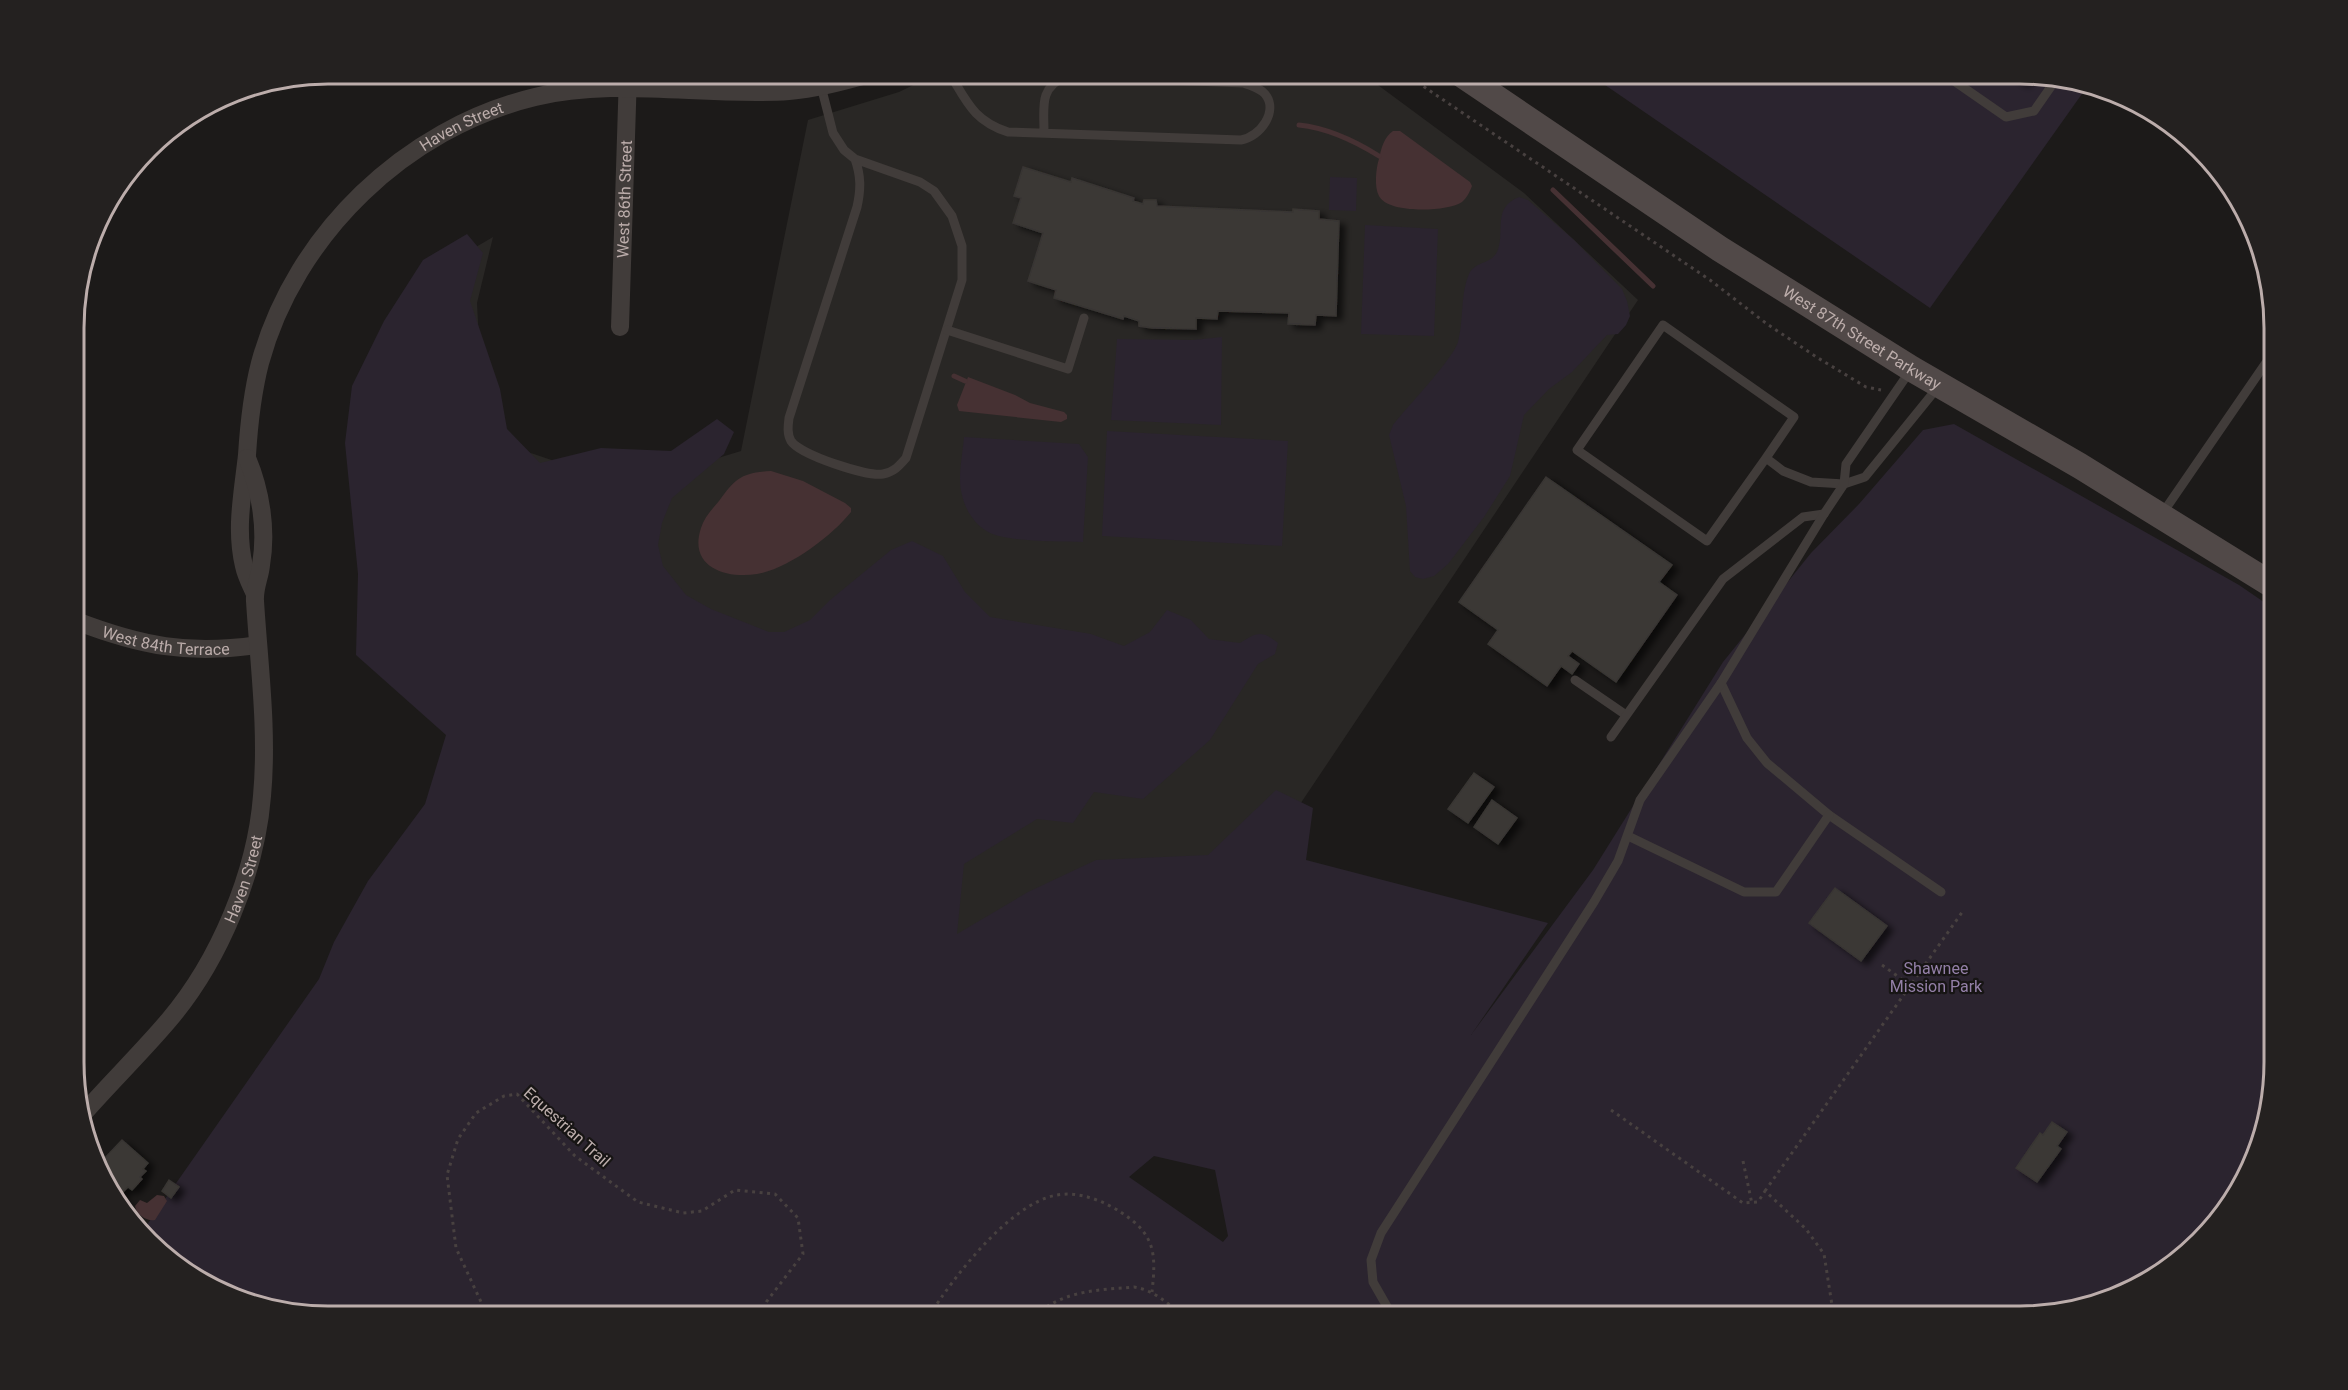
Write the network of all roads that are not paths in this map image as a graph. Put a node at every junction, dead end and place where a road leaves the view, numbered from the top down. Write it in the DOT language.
graph roads {
  1 [pos="609,84"];
  2 [pos="628,84"];
  3 [pos="666,84"];
  4 [pos="829,84"];
  5 [pos="956,84"];
  6 [pos="1051,84"];
  7 [pos="1247,84"];
  8 [pos="1480,84"];
  9 [pos="1958,84"];
  10 [pos="821,86"];
  11 [pos="2051,86"];
  12 [pos="1044,132"];
  13 [pos="855,159"];
  14 [pos="1083,318"];
  15 [pos="620,327"];
  16 [pos="947,330"];
  17 [pos="2264,366"];
  18 [pos="1912,369"];
  19 [pos="1940,385"];
  20 [pos="1766,458"];
  21 [pos="1844,484"];
  22 [pos="1824,514"];
  23 [pos="2161,516"];
  24 [pos="2264,580"];
  25 [pos="84,624"];
  26 [pos="258,645"];
  27 [pos="1575,680"];
  28 [pos="1721,683"];
  29 [pos="1626,715"];
  30 [pos="1611,736"];
  31 [pos="1829,815"];
  32 [pos="1628,836"];
  33 [pos="1941,892"];
  34 [pos="89,1108"];
  35 [pos="1387,1306"];
  1 -- 26 [label="street, Haven Street"];
  2 -- 15 [label="street, West 86th Street"];
  3 -- 10 [label="street, Haven Street"];
  4 -- 10 [label="street, Haven Street"];
  5 -- 12 [label="lane"];
  6 -- 12 [label="lane"];
  7 -- 12 [label="lane"];
  8 -- 18 [label="main road, West 87th Street Parkway"];
  9 -- 11 [label="lane"];
  10 -- 13 [label="lane"];
  13 -- 16 [label="lane"];
  13 -- 16 [label="lane"];
  14 -- 16 [label="lane"];
  17 -- 23 [label="lane"];
  18 -- 19 [label="main road, West 87th Street Parkway"];
  18 -- 21 [label="lane"];
  19 -- 21 [label="lane"];
  19 -- 23 [label="main road, West 87th Street Parkway"];
  20 -- 20 [label="lane"];
  20 -- 21 [label="lane"];
  21 -- 22 [label="lane"];
  22 -- 28 [label="lane"];
  22 -- 29 [label="lane"];
  23 -- 24 [label="main road, West 87th Street Parkway"];
  25 -- 26 [label="street, West 84th Terrace"];
  26 -- 34 [label="street, Haven Street"];
  27 -- 29 [label="lane"];
  28 -- 31 [label="lane"];
  28 -- 32 [label="lane"];
  29 -- 30 [label="lane"];
  31 -- 32 [label="lane"];
  31 -- 33 [label="lane"];
  32 -- 35 [label="lane"];
}
